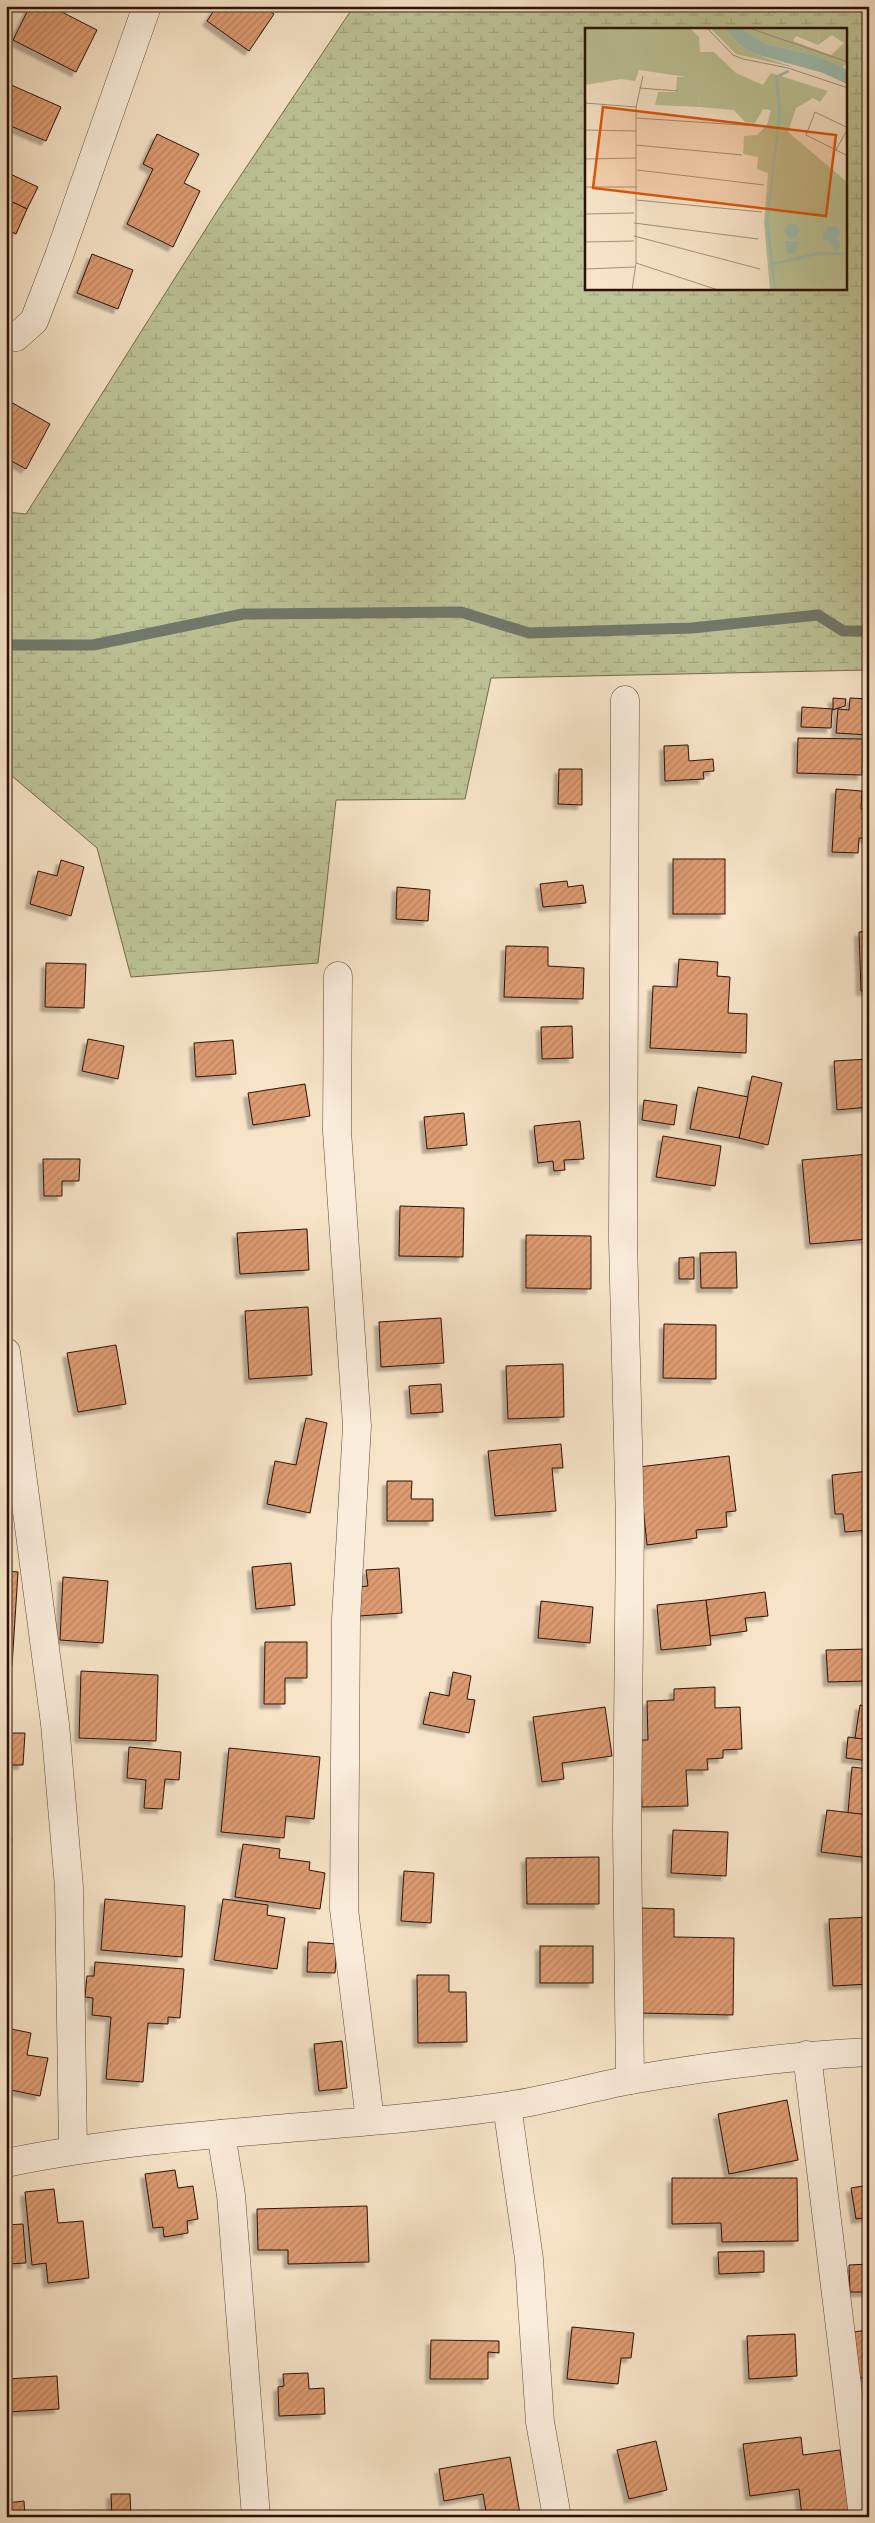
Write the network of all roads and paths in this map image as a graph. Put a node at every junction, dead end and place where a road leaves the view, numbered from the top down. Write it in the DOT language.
graph roads {
  1 [pos="148,6"];
  2 [pos="6,334"];
  3 [pos="625,700"];
  4 [pos="338,976"];
  5 [pos="6,1352"];
  6 [pos="869,2052"];
  7 [pos="807,2055"];
  8 [pos="630,2080"];
  9 [pos="507,2106"];
  10 [pos="370,2120"];
  11 [pos="221,2134"];
  12 [pos="73,2149"];
  13 [pos="6,2163"];
  14 [pos="256,2517"];
  15 [pos="557,2517"];
  16 [pos="863,2517"];
  1 -- 2 [label="street"];
  3 -- 8 [label="street"];
  4 -- 10 [label="street"];
  5 -- 12 [label="street"];
  6 -- 7 [label="street"];
  7 -- 8 [label="street"];
  7 -- 16 [label="street"];
  8 -- 9 [label="street"];
  9 -- 10 [label="street"];
  9 -- 15 [label="street"];
  10 -- 11 [label="street"];
  11 -- 12 [label="street"];
  11 -- 14 [label="street"];
  12 -- 13 [label="street"];
}
